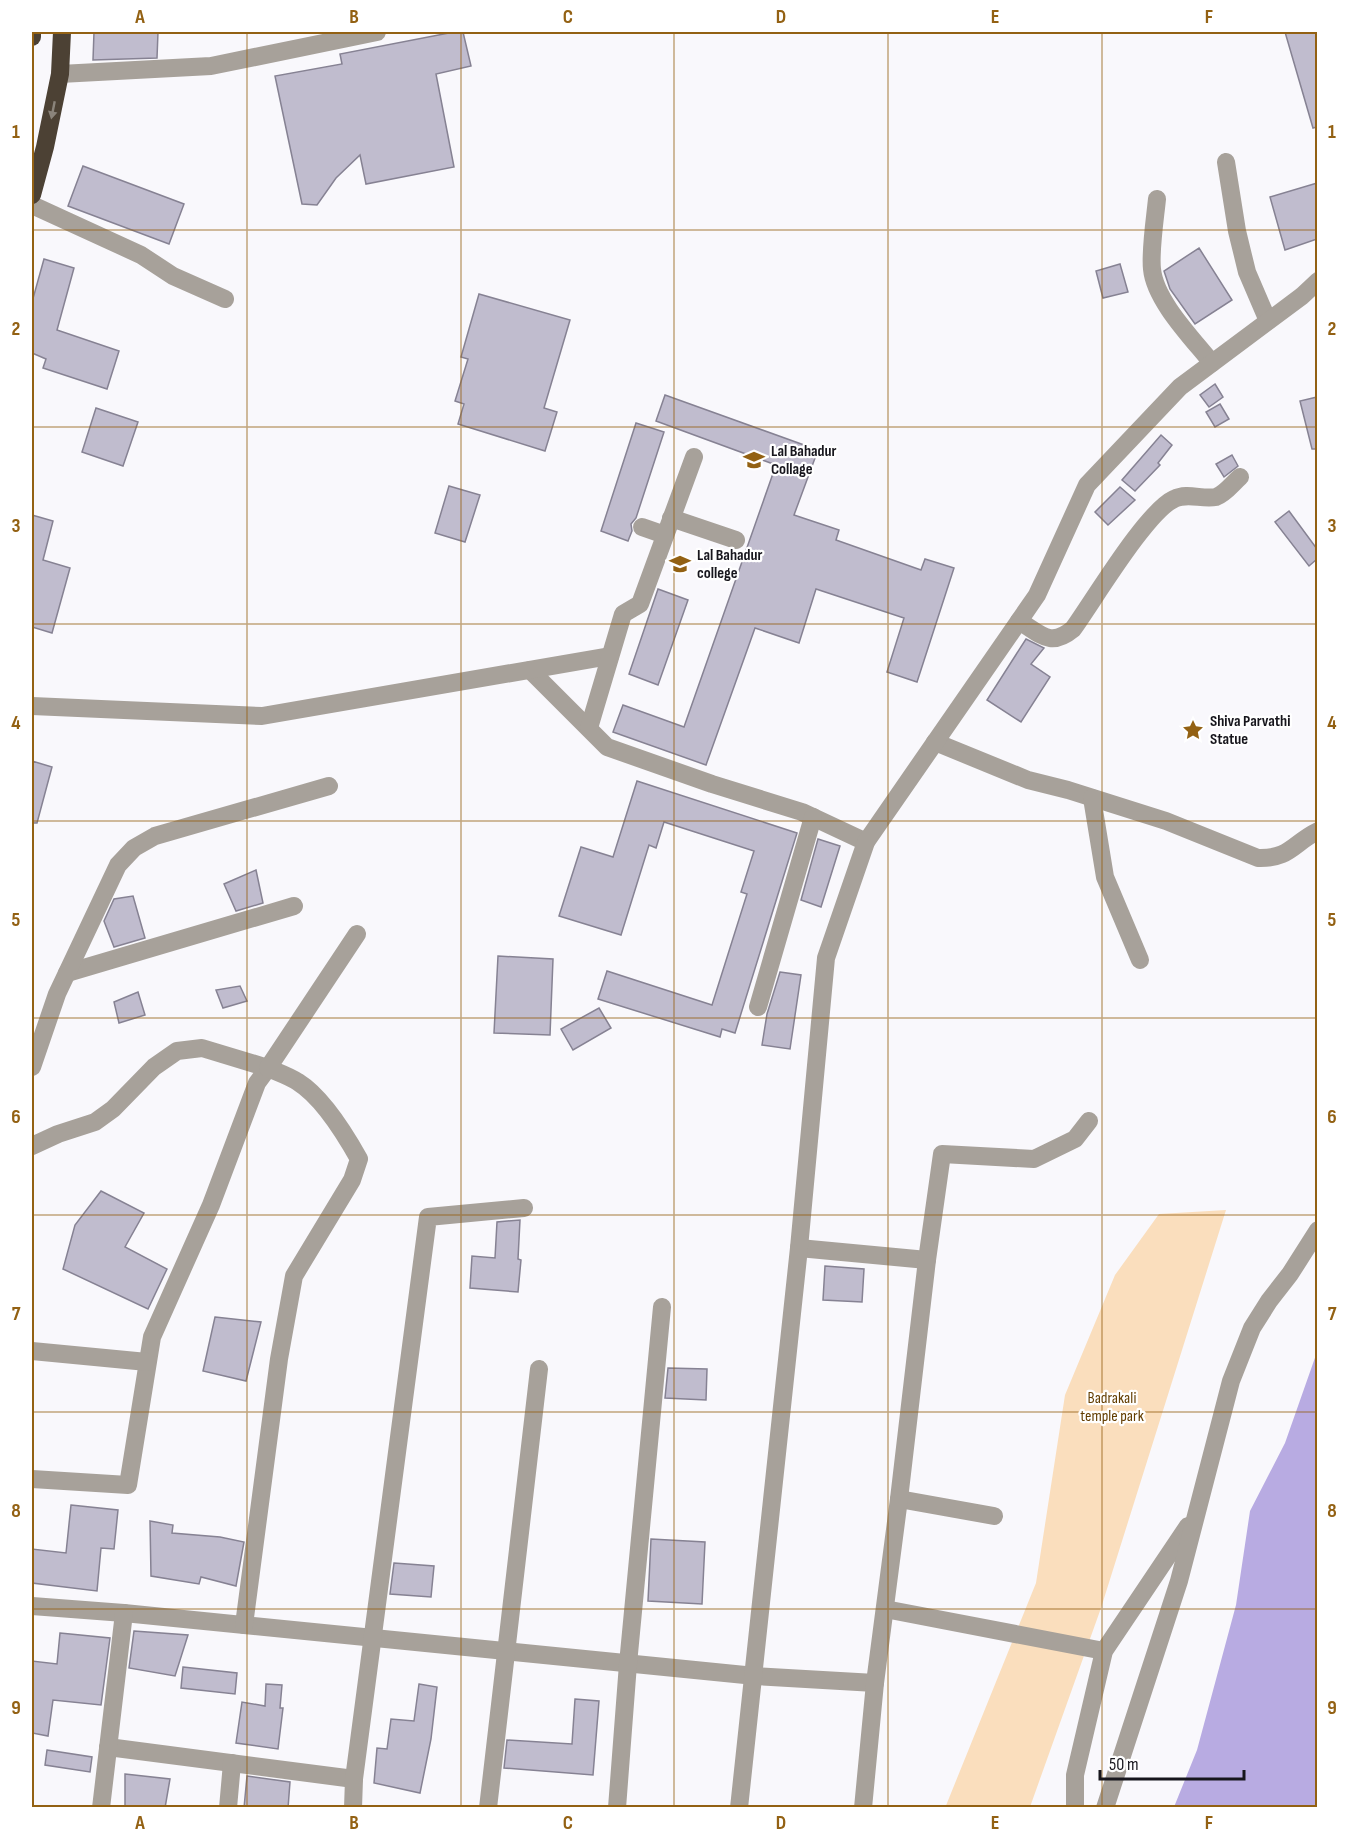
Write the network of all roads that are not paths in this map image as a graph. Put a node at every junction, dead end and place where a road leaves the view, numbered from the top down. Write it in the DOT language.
graph roads {
  1 [pos="32,32"];
  2 [pos="62,32"];
  3 [pos="377,32"];
  4 [pos="32,37"];
  5 [pos="60,74"];
  6 [pos="1226,162"];
  7 [pos="32,195"];
  8 [pos="1156,199"];
  9 [pos="32,205"];
  10 [pos="1317,281"];
  11 [pos="1310,293"];
  12 [pos="225,299"];
  13 [pos="1268,321"];
  14 [pos="1212,363"];
  15 [pos="694,457"];
  16 [pos="1240,477"];
  17 [pos="671,518"];
  18 [pos="642,527"];
  19 [pos="665,535"];
  20 [pos="736,540"];
  21 [pos="1019,621"];
  22 [pos="610,656"];
  23 [pos="530,670"];
  24 [pos="32,706"];
  25 [pos="589,728"];
  26 [pos="935,742"];
  27 [pos="329,786"];
  28 [pos="1092,798"];
  29 [pos="813,817"];
  30 [pos="1317,831"];
  31 [pos="866,842"];
  32 [pos="294,906"];
  33 [pos="357,934"];
  34 [pos="1140,960"];
  35 [pos="67,973"];
  36 [pos="758,1007"];
  37 [pos="32,1067"];
  38 [pos="267,1068"];
  39 [pos="1089,1121"];
  40 [pos="32,1146"];
  41 [pos="524,1208"];
  42 [pos="1317,1230"];
  43 [pos="799,1248"];
  44 [pos="927,1260"];
  45 [pos="662,1307"];
  46 [pos="32,1351"];
  47 [pos="147,1362"];
  48 [pos="539,1369"];
  49 [pos="32,1479"];
  50 [pos="899,1499"];
  51 [pos="1196,1515"];
  52 [pos="994,1516"];
  53 [pos="32,1606"];
  54 [pos="885,1609"];
  55 [pos="123,1613"];
  56 [pos="244,1625"];
  57 [pos="373,1638"];
  58 [pos="1104,1651"];
  59 [pos="506,1652"];
  60 [pos="628,1664"];
  61 [pos="755,1676"];
  62 [pos="875,1683"];
  63 [pos="108,1747"];
  64 [pos="232,1763"];
  65 [pos="354,1779"];
  66 [pos="101,1808"];
  67 [pos="228,1808"];
  68 [pos="353,1808"];
  69 [pos="488,1808"];
  70 [pos="617,1808"];
  71 [pos="739,1808"];
  72 [pos="863,1808"];
  73 [pos="1076,1808"];
  74 [pos="1105,1808"];
  1 -- 4 [label="highway"];
  2 -- 5 [label="highway"];
  3 -- 5 [label="street"];
  5 -- 7 [label="highway, one-way"];
  6 -- 13 [label="street"];
  8 -- 14 [label="street"];
  9 -- 12 [label="street"];
  10 -- 11 [label="street"];
  11 -- 13 [label="street"];
  13 -- 14 [label="street"];
  14 -- 21 [label="street"];
  15 -- 17 [label="street"];
  16 -- 21 [label="street"];
  17 -- 19 [label="street"];
  17 -- 20 [label="street"];
  18 -- 19 [label="street"];
  19 -- 22 [label="street"];
  21 -- 26 [label="street"];
  22 -- 23 [label="street"];
  22 -- 25 [label="street"];
  23 -- 24 [label="street"];
  23 -- 25 [label="street"];
  25 -- 29 [label="street"];
  26 -- 28 [label="street"];
  26 -- 31 [label="street"];
  27 -- 35 [label="street"];
  28 -- 30 [label="street"];
  28 -- 34 [label="street"];
  29 -- 31 [label="street"];
  29 -- 36 [label="street"];
  31 -- 43 [label="street"];
  32 -- 35 [label="street"];
  33 -- 38 [label="street"];
  35 -- 37 [label="street"];
  38 -- 40 [label="street"];
  38 -- 47 [label="street"];
  38 -- 56 [label="street"];
  39 -- 44 [label="street"];
  41 -- 57 [label="street"];
  42 -- 51 [label="street"];
  43 -- 44 [label="street"];
  43 -- 61 [label="street"];
  44 -- 50 [label="street"];
  45 -- 60 [label="street"];
  46 -- 47 [label="street"];
  47 -- 49 [label="street"];
  48 -- 59 [label="street"];
  50 -- 52 [label="street"];
  50 -- 54 [label="street"];
  51 -- 58 [label="street"];
  51 -- 74 [label="street"];
  53 -- 55 [label="street"];
  54 -- 58 [label="street"];
  54 -- 62 [label="street"];
  55 -- 56 [label="street"];
  55 -- 63 [label="street"];
  56 -- 57 [label="street"];
  57 -- 59 [label="street"];
  57 -- 65 [label="street"];
  58 -- 73 [label="street"];
  59 -- 60 [label="street"];
  59 -- 69 [label="street"];
  60 -- 61 [label="street"];
  60 -- 70 [label="street"];
  61 -- 62 [label="street"];
  61 -- 71 [label="street"];
  62 -- 72 [label="street"];
  63 -- 64 [label="street"];
  63 -- 66 [label="street"];
  64 -- 65 [label="street"];
  64 -- 67 [label="street"];
  65 -- 68 [label="street"];
}
